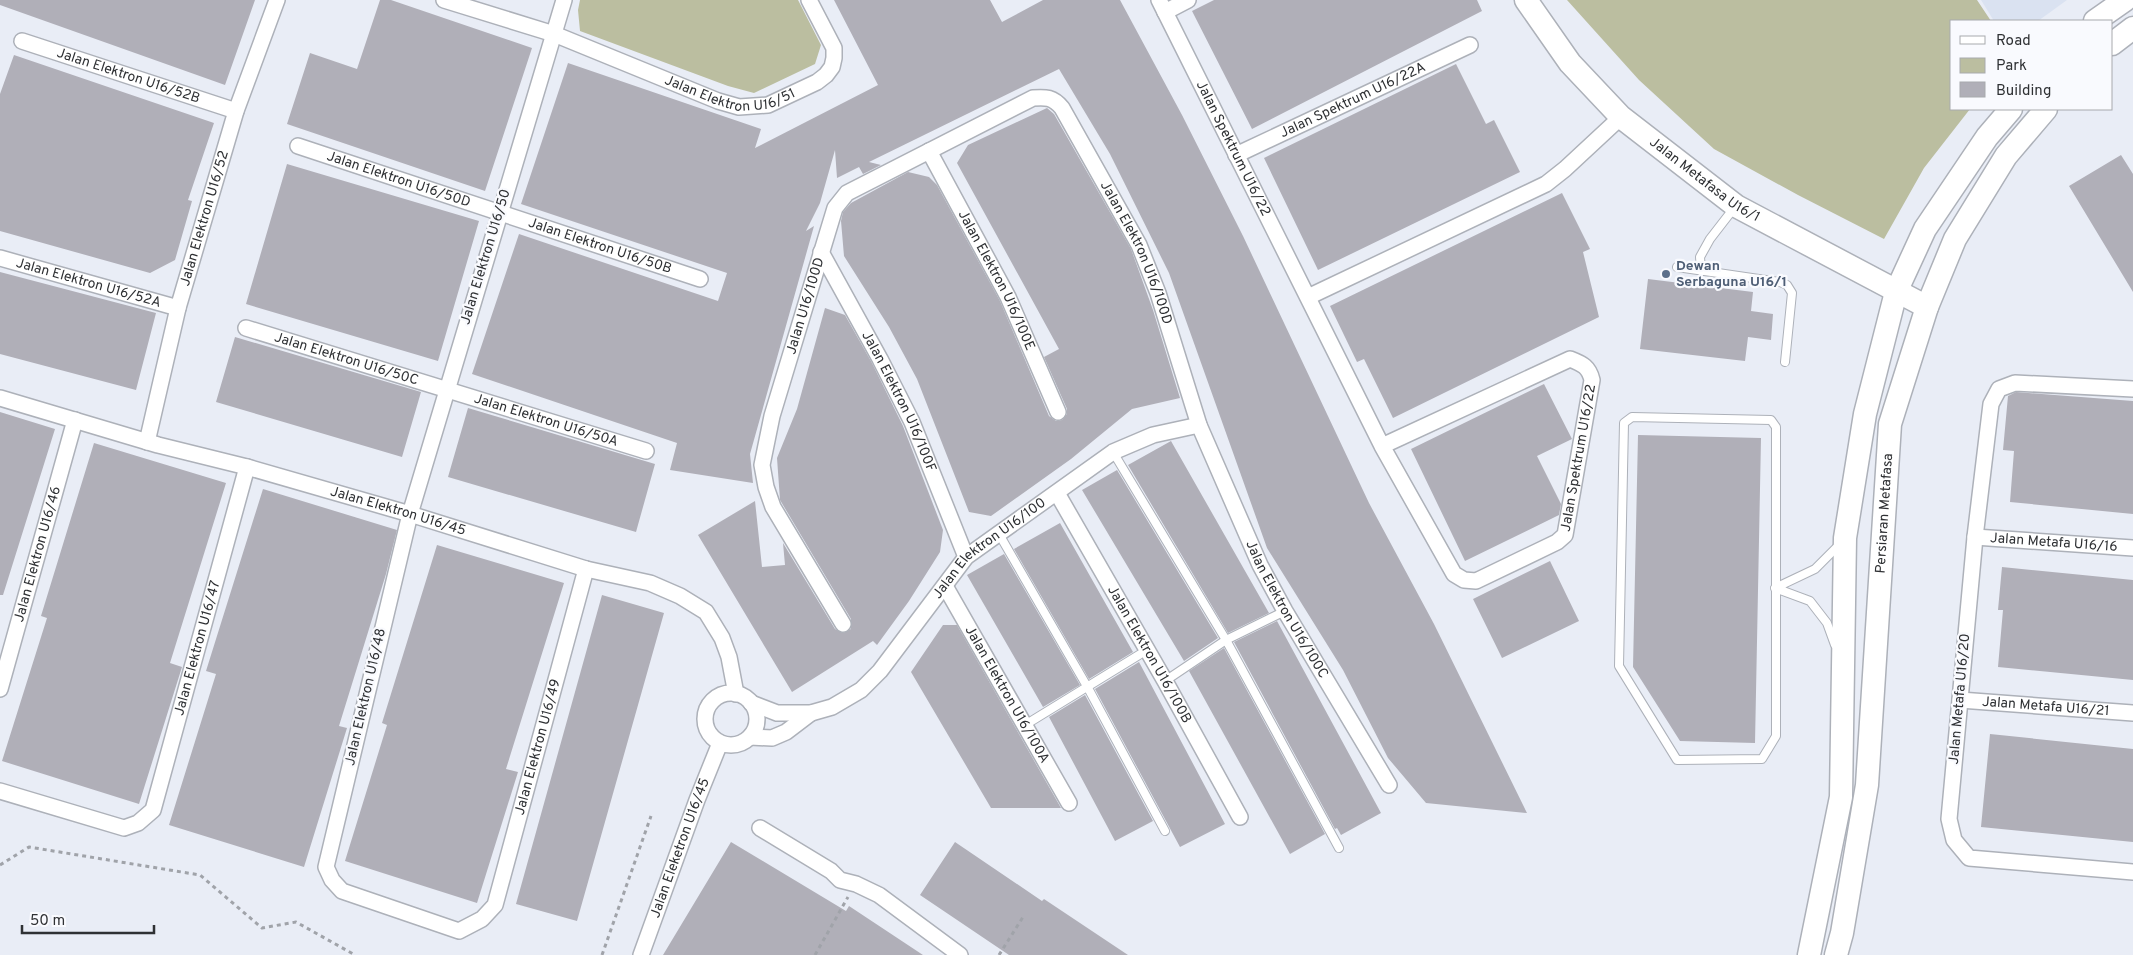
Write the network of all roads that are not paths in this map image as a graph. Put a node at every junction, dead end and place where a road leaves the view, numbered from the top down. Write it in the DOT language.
graph roads {
  1 [pos="277,0"];
  2 [pos="444,0"];
  3 [pos="564,0"];
  4 [pos="809,0"];
  5 [pos="1188,0"];
  6 [pos="1526,0"];
  7 [pos="2125,0"];
  8 [pos="1162,6"];
  9 [pos="2097,20"];
  10 [pos="2133,28"];
  11 [pos="554,34"];
  12 [pos="22,41"];
  13 [pos="2113,43"];
  14 [pos="1470,45"];
  15 [pos="1047,97"];
  16 [pos="2010,110"];
  17 [pos="2045,110"];
  18 [pos="236,111"];
  19 [pos="1621,117"];
  20 [pos="298,146"];
  21 [pos="929,151"];
  22 [pos="1236,155"];
  23 [pos="1736,206"];
  24 [pos="500,212"];
  25 [pos="822,252"];
  26 [pos="0,258"];
  27 [pos="1676,267"];
  28 [pos="1701,271"];
  29 [pos="700,279"];
  30 [pos="1896,292"];
  31 [pos="1308,297"];
  32 [pos="1927,307"];
  33 [pos="178,308"];
  34 [pos="246,328"];
  35 [pos="1785,362"];
  36 [pos="2133,389"];
  37 [pos="447,390"];
  38 [pos="0,398"];
  39 [pos="1058,412"];
  40 [pos="75,420"];
  41 [pos="1199,425"];
  42 [pos="147,442"];
  43 [pos="1382,446"];
  44 [pos="646,451"];
  45 [pos="1114,452"];
  46 [pos="247,467"];
  47 [pos="1057,493"];
  48 [pos="410,514"];
  49 [pos="1000,534"];
  50 [pos="1975,537"];
  51 [pos="1846,538"];
  52 [pos="2133,548"];
  53 [pos="966,557"];
  54 [pos="586,569"];
  55 [pos="944,586"];
  56 [pos="1776,588"];
  57 [pos="1285,611"];
  58 [pos="843,624"];
  59 [pos="1226,640"];
  60 [pos="1147,650"];
  61 [pos="1844,666"];
  62 [pos="1165,681"];
  63 [pos="1088,688"];
  64 [pos="0,689"];
  65 [pos="736,694"];
  66 [pos="1960,700"];
  67 [pos="751,703"];
  68 [pos="811,713"];
  69 [pos="2133,713"];
  70 [pos="1025,726"];
  71 [pos="750,737"];
  72 [pos="720,743"];
  73 [pos="1389,785"];
  74 [pos="0,791"];
  75 [pos="1069,803"];
  76 [pos="1240,817"];
  77 [pos="760,828"];
  78 [pos="1165,832"];
  79 [pos="1339,848"];
  80 [pos="2133,872"];
  81 [pos="482,919"];
  82 [pos="641,955"];
  83 [pos="960,955"];
  84 [pos="1809,955"];
  85 [pos="1836,955"];
  1 -- 18 [label="street, Jalan Elektron U16/52"];
  2 -- 11 [label="street, Jalan Elektron U16/51"];
  3 -- 11 [label="street, Jalan Elektron U16/50"];
  4 -- 11 [label="street, Jalan Elektron U16/51"];
  5 -- 8 [label="street"];
  6 -- 19 [label="main road, Jalan Metafasa U16/1"];
  7 -- 9 [label="main road"];
  8 -- 22 [label="street, Jalan Spektrum U16/22"];
  10 -- 13 [label="main road"];
  11 -- 24 [label="street, Jalan Elektron U16/50"];
  12 -- 18 [label="street, Jalan Elektron U16/52B"];
  14 -- 22 [label="street, Jalan Spektrum U16/22A"];
  15 -- 21 [label="street, Jalan U16/100D"];
  15 -- 41 [label="street, Jalan Elektron U16/100D"];
  16 -- 30 [label="main road"];
  17 -- 32 [label="main road, Persiaran Metafasa"];
  18 -- 33 [label="street, Jalan Elektron U16/52"];
  19 -- 23 [label="main road, Jalan Metafasa U16/1"];
  19 -- 31 [label="street"];
  20 -- 24 [label="street, Jalan Elektron U16/50D"];
  21 -- 25 [label="street, Jalan U16/100D"];
  21 -- 39 [label="street, Jalan Elektron U16/100E"];
  22 -- 31 [label="street, Jalan Spektrum U16/22"];
  23 -- 28 [label="lane"];
  23 -- 30 [label="main road, Jalan Metafasa U16/1"];
  24 -- 29 [label="street, Jalan Elektron U16/50B"];
  24 -- 37 [label="street, Jalan Elektron U16/50"];
  25 -- 53 [label="street, Jalan Elektron U16/100F"];
  25 -- 58 [label="street, Jalan U16/100D"];
  26 -- 33 [label="street, Jalan Elektron U16/52A"];
  27 -- 28 [label="lane"];
  28 -- 35 [label="lane"];
  30 -- 32 [label="main road, Jalan Metafasa U16/1"];
  30 -- 51 [label="main road"];
  31 -- 43 [label="street, Jalan Spektrum U16/22"];
  32 -- 85 [label="main road, Persiaran Metafasa"];
  33 -- 42 [label="street, Jalan Elektron U16/52"];
  34 -- 37 [label="street, Jalan Elektron U16/50C"];
  36 -- 50 [label="street, Jalan Metafa U16/20"];
  37 -- 44 [label="street, Jalan Elektron U16/50A"];
  37 -- 48 [label="street, Jalan Elektron U16/50"];
  38 -- 40 [label="street, Jalan Elektron U16/45"];
  40 -- 42 [label="street, Jalan Elektron U16/45"];
  40 -- 64 [label="street, Jalan Elektron U16/46"];
  41 -- 45 [label="street, Jalan Elektron U16/100"];
  41 -- 57 [label="street, Jalan Elektron U16/100C"];
  42 -- 46 [label="street, Jalan Elektron U16/45"];
  43 -- 43 [label="street, Jalan Spektrum U16/22"];
  45 -- 47 [label="street, Jalan Elektron U16/100"];
  45 -- 59 [label="lane"];
  46 -- 48 [label="street, Jalan Elektron U16/45"];
  46 -- 74 [label="street, Jalan Elektron U16/47"];
  47 -- 49 [label="street, Jalan Elektron U16/100"];
  47 -- 60 [label="street, Jalan Elektron U16/100B"];
  48 -- 54 [label="street, Jalan Elektron U16/45"];
  48 -- 81 [label="street, Jalan Elektron U16/48"];
  49 -- 53 [label="street, Jalan Elektron U16/100"];
  49 -- 63 [label="lane"];
  50 -- 52 [label="street, Jalan Metafa U16/16"];
  50 -- 66 [label="street, Jalan Metafa U16/20"];
  51 -- 56 [label="lane"];
  51 -- 61 [label="main road"];
  53 -- 55 [label="street, Jalan Elektron U16/100"];
  54 -- 65 [label="street, Jalan Elektron U16/45"];
  54 -- 81 [label="street, Jalan Elektron U16/49"];
  55 -- 68 [label="street, Jalan Elektron U16/100"];
  55 -- 70 [label="street, Jalan Elektron U16/100A"];
  56 -- 56 [label="lane"];
  56 -- 61 [label="lane"];
  57 -- 59 [label="lane"];
  57 -- 73 [label="street, Jalan Elektron U16/100C"];
  59 -- 62 [label="lane"];
  59 -- 79 [label="lane"];
  60 -- 62 [label="street, Jalan Elektron U16/100B"];
  60 -- 63 [label="lane"];
  61 -- 84 [label="main road"];
  62 -- 76 [label="street, Jalan Elektron U16/100B"];
  63 -- 70 [label="lane"];
  63 -- 78 [label="lane"];
  65 -- 67 [label="street"];
  65 -- 72 [label="street"];
  66 -- 69 [label="street, Jalan Metafa U16/21"];
  66 -- 80 [label="street, Jalan Metafa U16/20"];
  67 -- 68 [label="street"];
  67 -- 71 [label="street"];
  68 -- 71 [label="street"];
  70 -- 75 [label="street, Jalan Elektron U16/100A"];
  71 -- 72 [label="street"];
  72 -- 82 [label="street, Jalan Eleketron U16/45"];
  77 -- 83 [label="street"];
}
